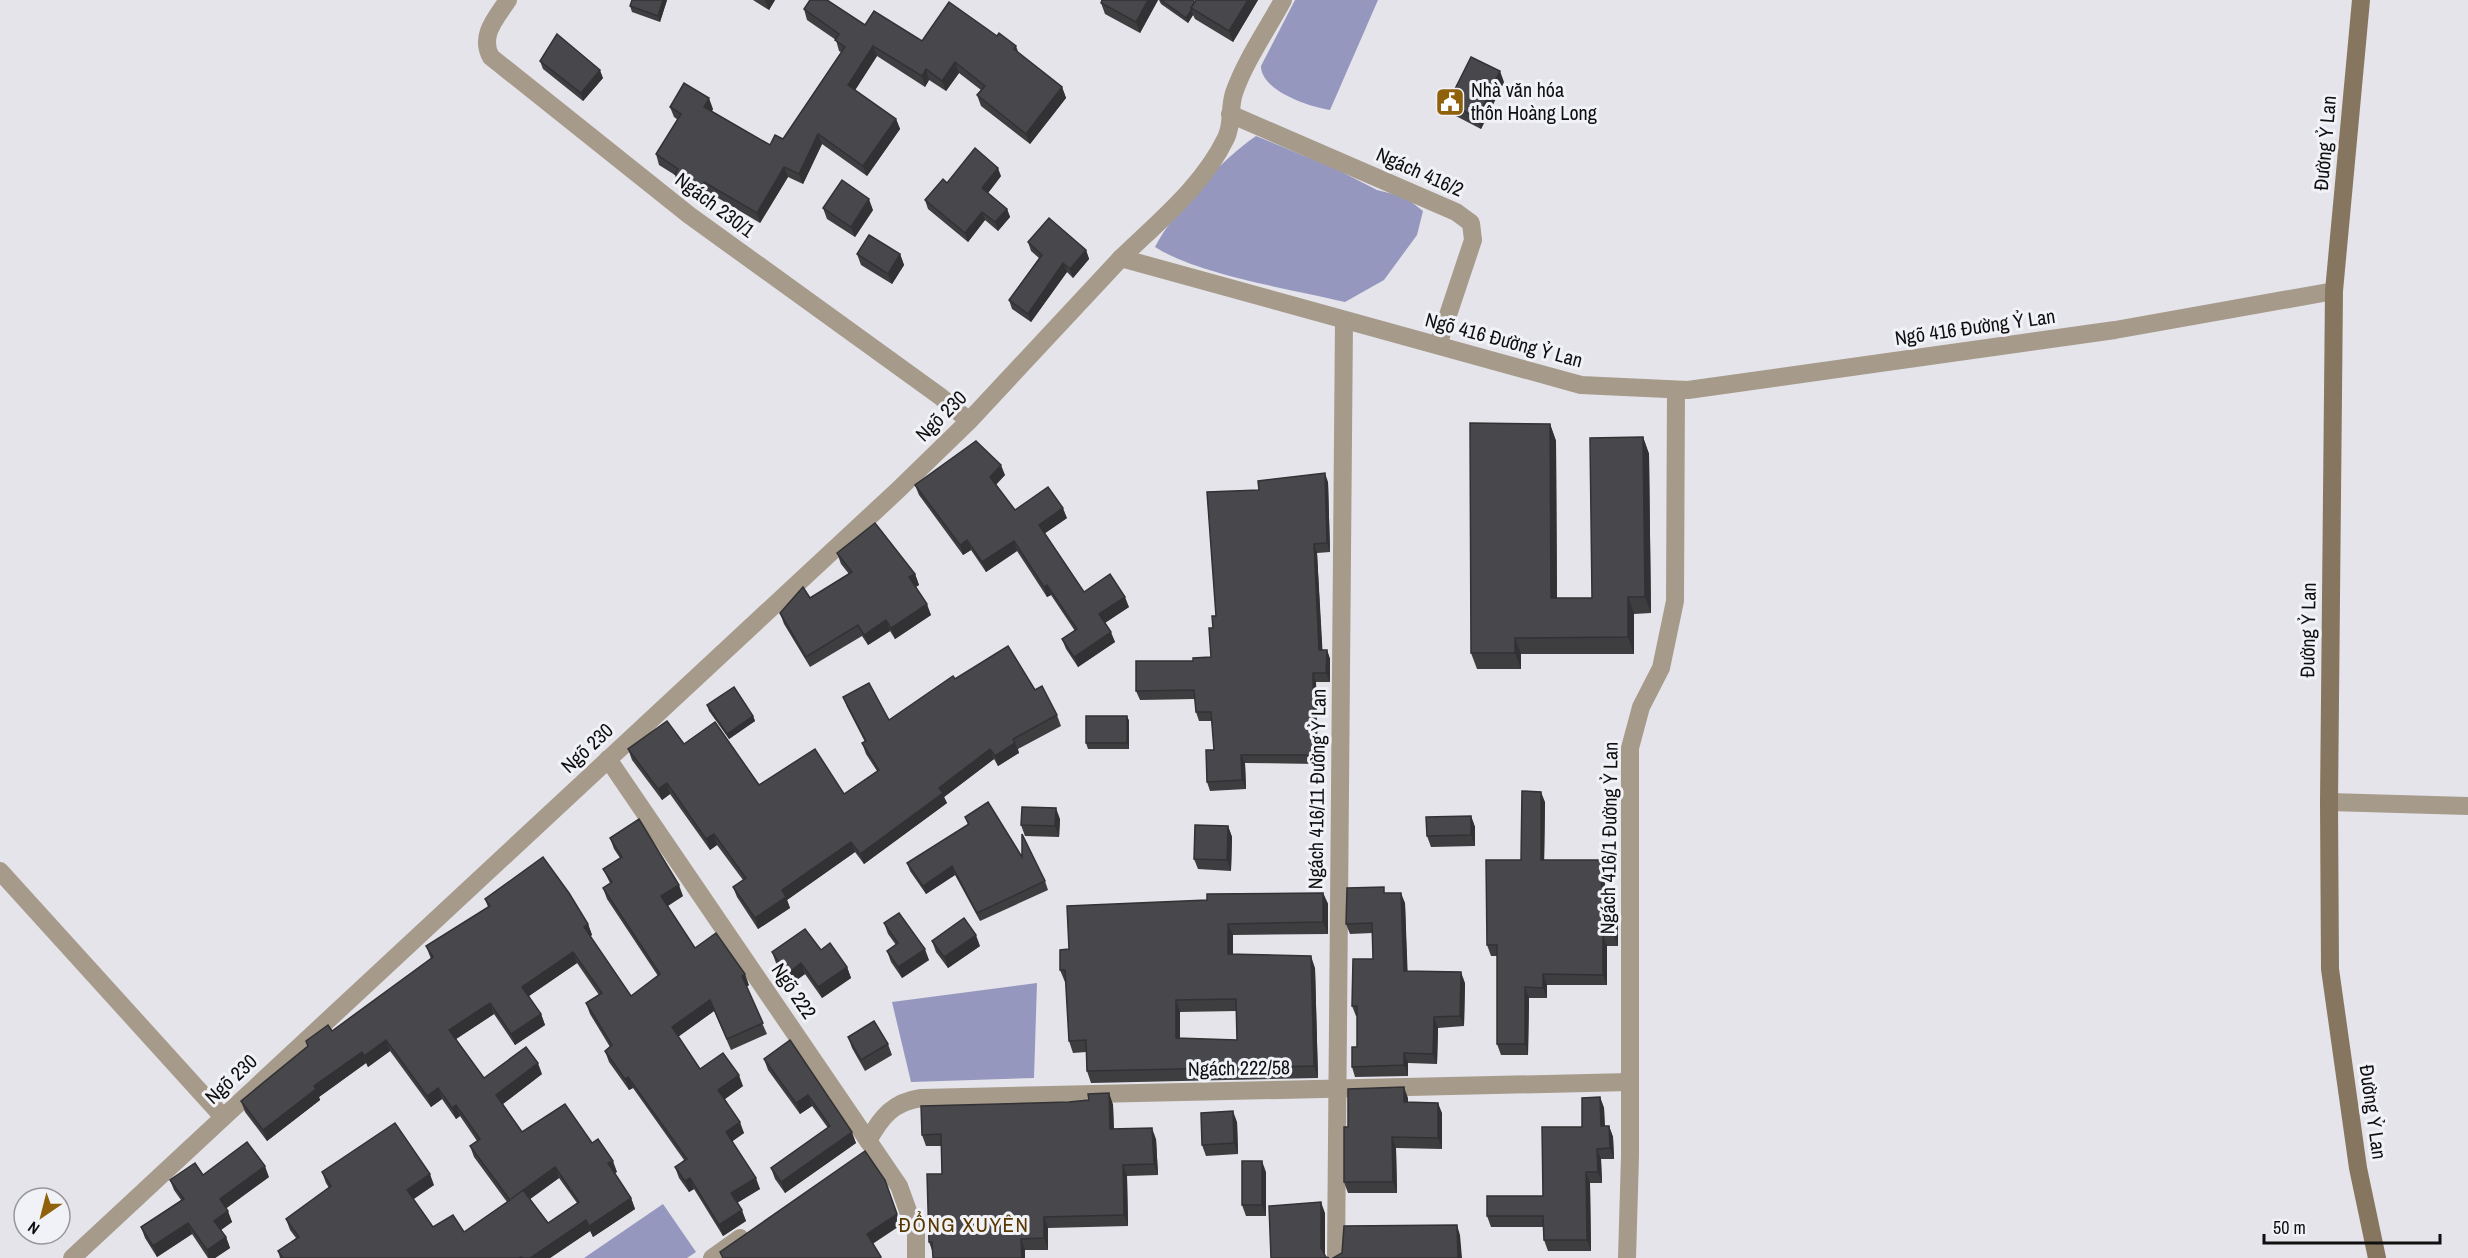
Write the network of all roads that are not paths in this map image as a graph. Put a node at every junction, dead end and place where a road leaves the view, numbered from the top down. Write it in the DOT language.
graph roads {
  1 [pos="508,0"];
  2 [pos="1283,0"];
  3 [pos="2361,0"];
  4 [pos="1230,114"];
  5 [pos="1121,258"];
  6 [pos="2334,291"];
  7 [pos="1344,320"];
  8 [pos="1438,345"];
  9 [pos="1676,390"];
  10 [pos="969,421"];
  11 [pos="608,759"];
  12 [pos="2329,802"];
  13 [pos="2468,806"];
  14 [pos="0,871"];
  15 [pos="1630,1082"];
  16 [pos="1336,1089"];
  17 [pos="224,1117"];
  18 [pos="870,1144"];
  19 [pos="853,1159"];
  20 [pos="759,1225"];
  21 [pos="72,1258"];
  22 [pos="712,1258"];
  23 [pos="916,1258"];
  24 [pos="1336,1258"];
  25 [pos="1627,1258"];
  26 [pos="2377,1258"];
  1 -- 10 [label="street, Ngách 230/1"];
  2 -- 4 [label="street"];
  3 -- 6 [label="main road, Đường Ỷ Lan"];
  4 -- 5 [label="street"];
  4 -- 8 [label="street, Ngách 416/2"];
  5 -- 7 [label="street, Ngõ 416 Đường Ỷ Lan"];
  5 -- 10 [label="street, Ngõ 230"];
  6 -- 9 [label="street, Ngõ 416 Đường Ỷ Lan"];
  6 -- 12 [label="main road, Đường Ỷ Lan"];
  7 -- 8 [label="street, Ngõ 416 Đường Ỷ Lan"];
  7 -- 16 [label="street, Ngách 416/11 Đường Ỷ Lan"];
  8 -- 9 [label="street, Ngõ 416 Đường Ỷ Lan"];
  9 -- 15 [label="street, Ngách 416/1 Đường Ỷ Lan"];
  10 -- 11 [label="street, Ngõ 230"];
  11 -- 17 [label="street, Ngõ 230"];
  11 -- 18 [label="street, Ngõ 222"];
  12 -- 13 [label="street"];
  12 -- 26 [label="main road, Đường Ỷ Lan"];
  14 -- 17 [label="street"];
  15 -- 16 [label="street, Ngách 222/58"];
  15 -- 25 [label="street, Ngách 416/1 Đường Ỷ Lan"];
  16 -- 18 [label="street, Ngách 222/58"];
  16 -- 24 [label="street, Ngách 416/11 Đường Ỷ Lan"];
  17 -- 21 [label="street, Ngõ 230"];
  18 -- 19 [label="street"];
  18 -- 23 [label="street, Ngõ 222"];
  20 -- 22 [label="street"];
}
